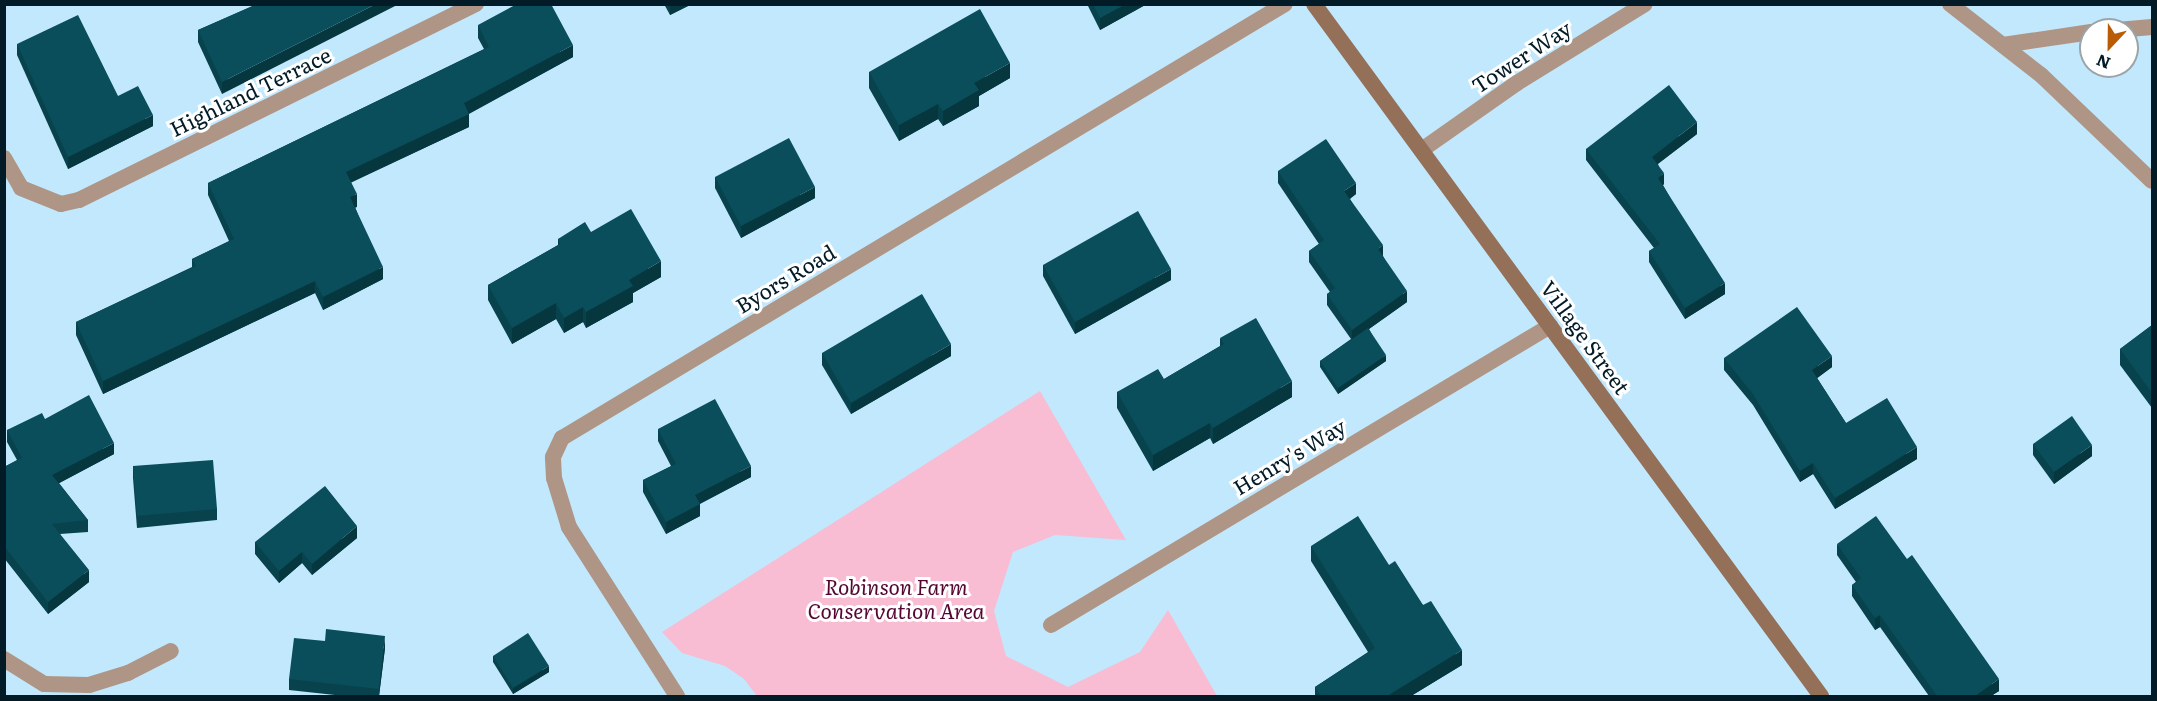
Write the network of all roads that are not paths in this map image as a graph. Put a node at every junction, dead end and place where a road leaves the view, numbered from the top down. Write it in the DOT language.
graph roads {
  1 [pos="476,4"];
  2 [pos="1284,4"];
  3 [pos="1314,4"];
  4 [pos="1645,4"];
  5 [pos="1950,4"];
  6 [pos="2079,34"];
  7 [pos="2003,45"];
  8 [pos="1423,149"];
  9 [pos="4,158"];
  10 [pos="2152,181"];
  11 [pos="1550,326"];
  12 [pos="1051,625"];
  13 [pos="171,651"];
  14 [pos="4,659"];
  15 [pos="677,696"];
  16 [pos="1821,696"];
  1 -- 9 [label="street, Highland Terrace"];
  2 -- 15 [label="street, Byors Road"];
  3 -- 8 [label="main road, Village Street"];
  4 -- 8 [label="street, Tower Way"];
  5 -- 7 [label="street"];
  6 -- 7 [label="street"];
  7 -- 10 [label="street"];
  8 -- 11 [label="main road, Village Street"];
  11 -- 12 [label="street, Henry's Way"];
  11 -- 16 [label="main road, Village Street"];
  13 -- 14 [label="street"];
}
